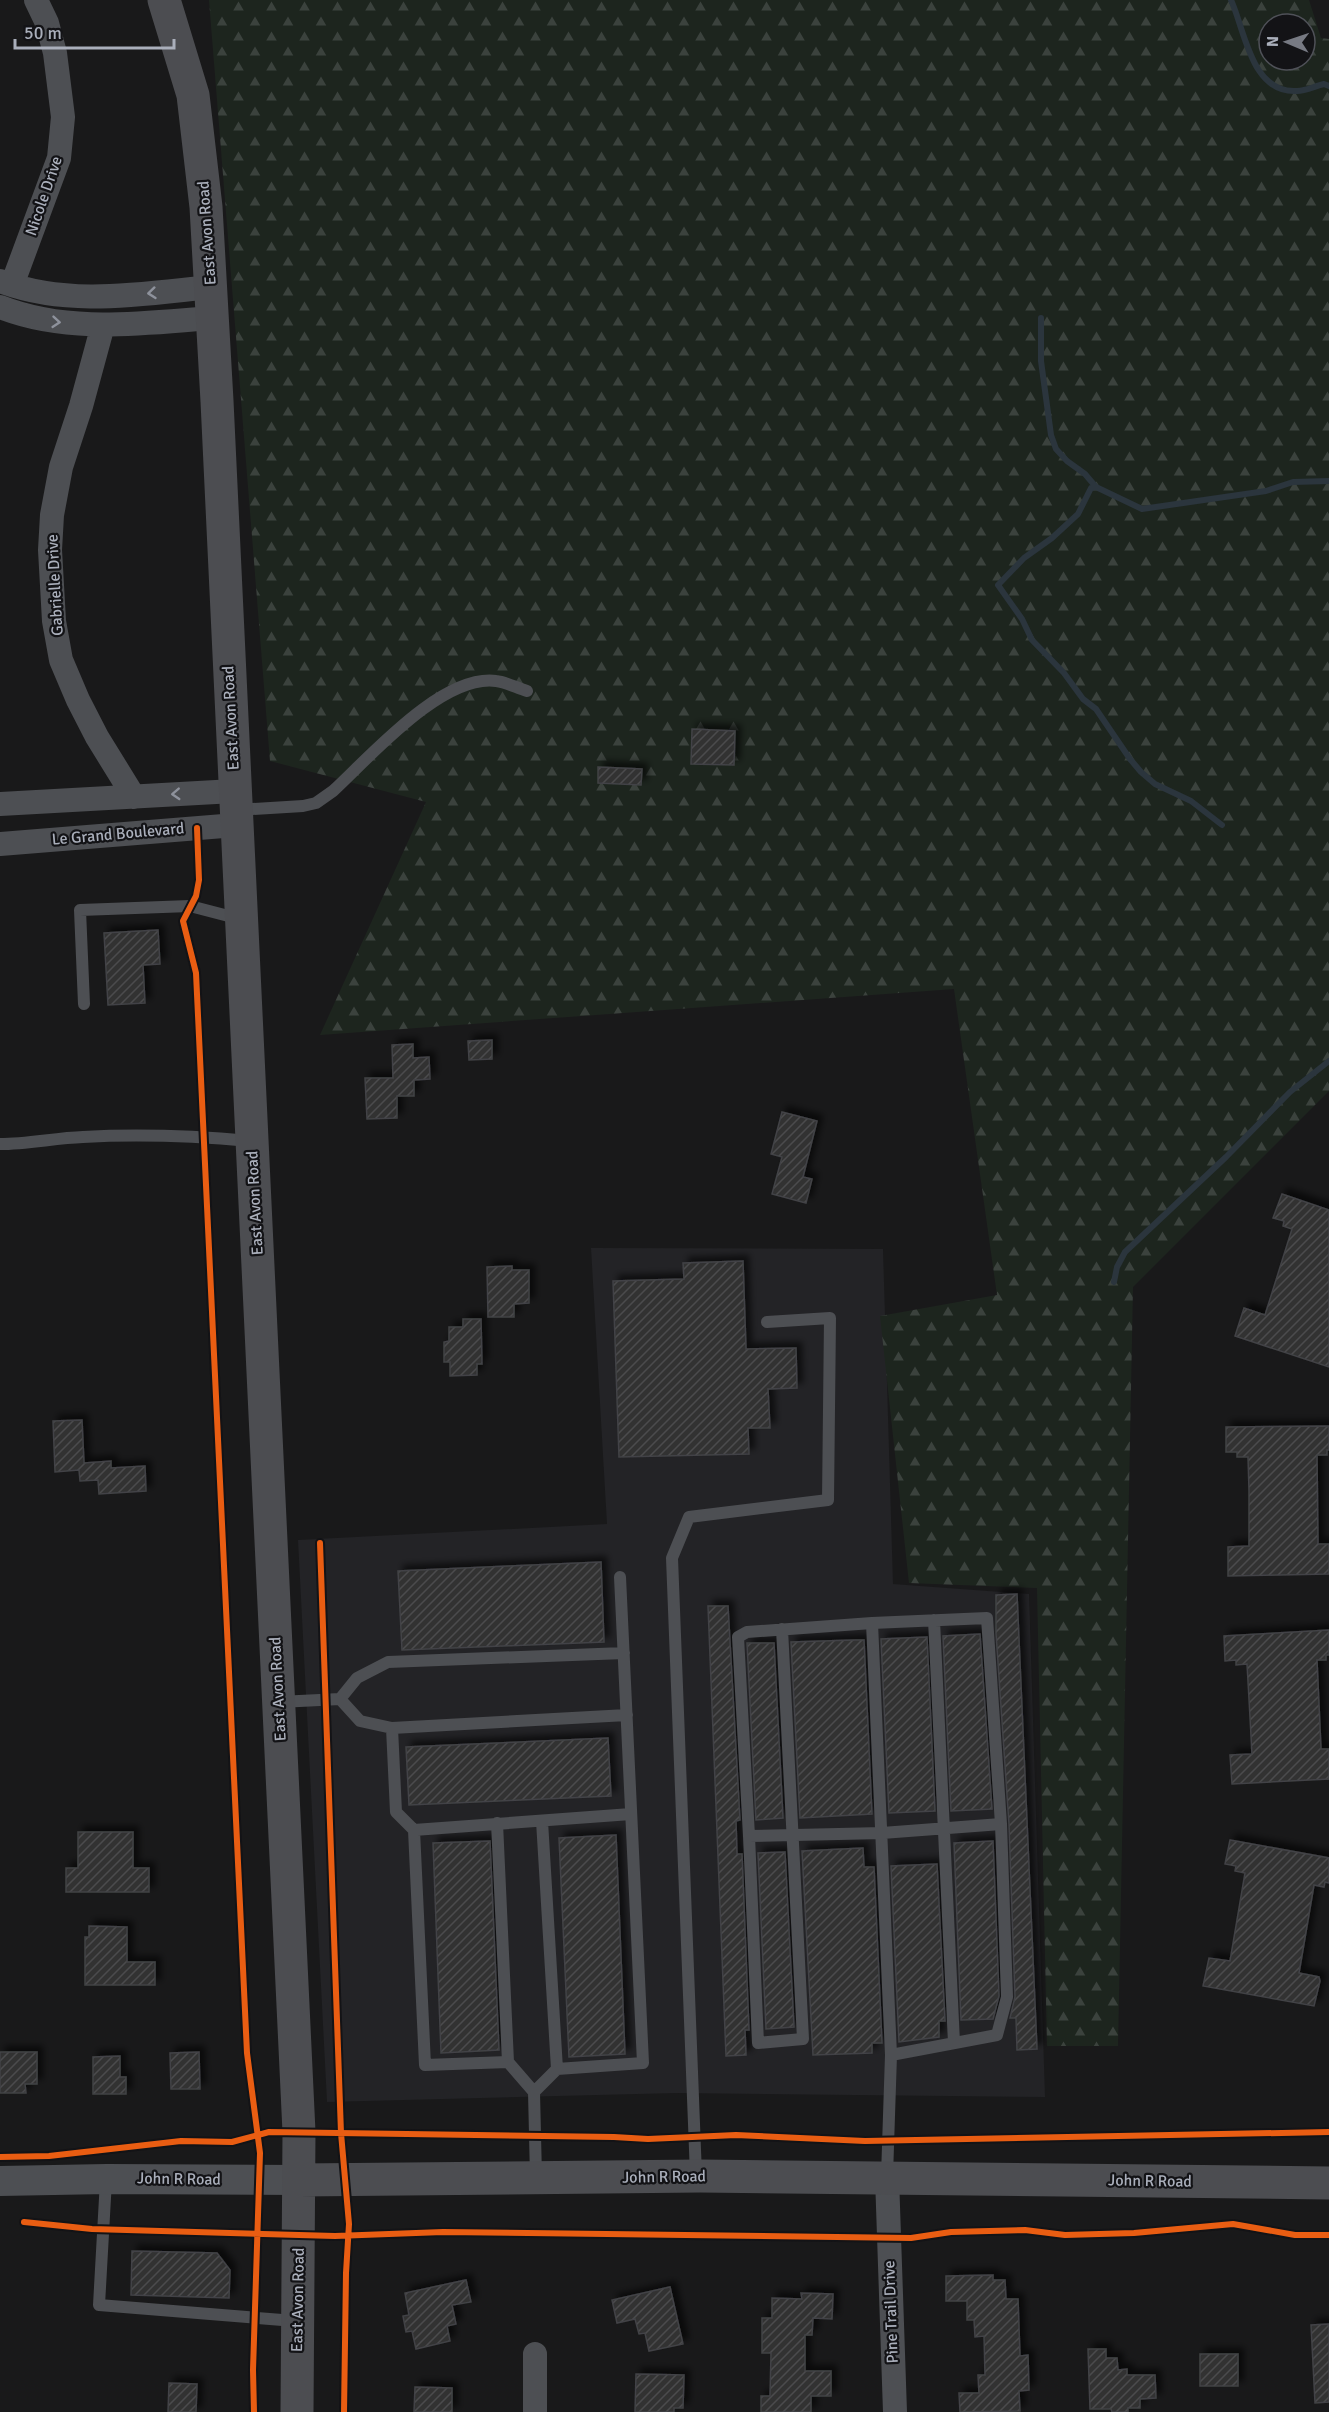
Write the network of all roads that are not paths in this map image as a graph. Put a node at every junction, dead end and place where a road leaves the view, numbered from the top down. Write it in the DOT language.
graph roads {
  1 [pos="36,0"];
  2 [pos="164,0"];
  3 [pos="6,283"];
  4 [pos="212,302"];
  5 [pos="0,307"];
  6 [pos="103,325"];
  7 [pos="527,691"];
  8 [pos="134,797"];
  9 [pos="0,804"];
  10 [pos="235,809"];
  11 [pos="0,844"];
  12 [pos="240,919"];
  13 [pos="84,1004"];
  14 [pos="251,1141"];
  15 [pos="0,1144"];
  16 [pos="767,1322"];
  17 [pos="620,1577"];
  18 [pos="934,1620"];
  19 [pos="872,1623"];
  20 [pos="782,1629"];
  21 [pos="624,1653"];
  22 [pos="340,1699"];
  23 [pos="279,1702"];
  24 [pos="627,1715"];
  25 [pos="392,1728"];
  26 [pos="631,1814"];
  27 [pos="542,1821"];
  28 [pos="497,1823"];
  29 [pos="1001,1824"];
  30 [pos="944,1828"];
  31 [pos="414,1830"];
  32 [pos="882,1833"];
  33 [pos="794,1835"];
  34 [pos="749,1836"];
  35 [pos="954,2043"];
  36 [pos="891,2055"];
  37 [pos="507,2062"];
  38 [pos="557,2069"];
  39 [pos="534,2092"];
  40 [pos="696,2176"];
  41 [pos="887,2177"];
  42 [pos="536,2178"];
  43 [pos="106,2179"];
  44 [pos="299,2180"];
  45 [pos="0,2181"];
  46 [pos="1329,2183"];
  47 [pos="297,2321"];
  48 [pos="536,2354"];
  49 [pos="297,2412"];
  50 [pos="535,2412"];
  51 [pos="895,2412"];
  1 -- 3 [label="street, Nicole Drive"];
  2 -- 4 [label="main road, East Avon Road"];
  4 -- 3 [label="street, one-way"];
  4 -- 6 [label="street"];
  4 -- 10 [label="main road, East Avon Road"];
  5 -- 6 [label="street, one-way"];
  6 -- 8 [label="street, Gabrielle Drive"];
  7 -- 10 [label="lane"];
  8 -- 9 [label="street"];
  10 -- 8 [label="street, one-way"];
  10 -- 11 [label="street, Le Grand Boulevard"];
  10 -- 12 [label="main road, East Avon Road"];
  12 -- 13 [label="lane"];
  12 -- 14 [label="main road, East Avon Road"];
  14 -- 15 [label="lane"];
  14 -- 23 [label="main road, East Avon Road"];
  16 -- 40 [label="lane"];
  17 -- 21 [label="lane"];
  18 -- 19 [label="lane"];
  18 -- 29 [label="lane"];
  18 -- 30 [label="lane"];
  19 -- 20 [label="lane"];
  19 -- 32 [label="lane"];
  20 -- 33 [label="lane"];
  20 -- 34 [label="lane"];
  21 -- 22 [label="lane"];
  21 -- 24 [label="lane"];
  22 -- 23 [label="lane"];
  22 -- 25 [label="lane"];
  23 -- 44 [label="main road, East Avon Road"];
  24 -- 25 [label="lane"];
  24 -- 26 [label="lane"];
  25 -- 31 [label="lane"];
  26 -- 27 [label="lane"];
  26 -- 38 [label="lane"];
  27 -- 28 [label="lane"];
  27 -- 38 [label="lane"];
  28 -- 31 [label="lane"];
  28 -- 37 [label="lane"];
  29 -- 30 [label="lane"];
  29 -- 35 [label="lane"];
  30 -- 32 [label="lane"];
  30 -- 35 [label="lane"];
  31 -- 37 [label="lane"];
  32 -- 33 [label="lane"];
  32 -- 36 [label="lane"];
  33 -- 34 [label="lane"];
  33 -- 34 [label="lane"];
  35 -- 36 [label="lane"];
  36 -- 41 [label="lane"];
  37 -- 39 [label="lane"];
  38 -- 39 [label="lane"];
  39 -- 42 [label="lane"];
  40 -- 41 [label="main road, John R Road"];
  40 -- 42 [label="main road, John R Road"];
  41 -- 46 [label="main road, John R Road"];
  41 -- 51 [label="street, Pine Trail Drive"];
  42 -- 44 [label="main road, John R Road"];
  43 -- 44 [label="street, John R Road"];
  43 -- 45 [label="street, John R Road"];
  43 -- 47 [label="lane"];
  44 -- 47 [label="main road, East Avon Road"];
  47 -- 49 [label="main road, East Avon Road"];
  48 -- 50 [label="street"];
}
